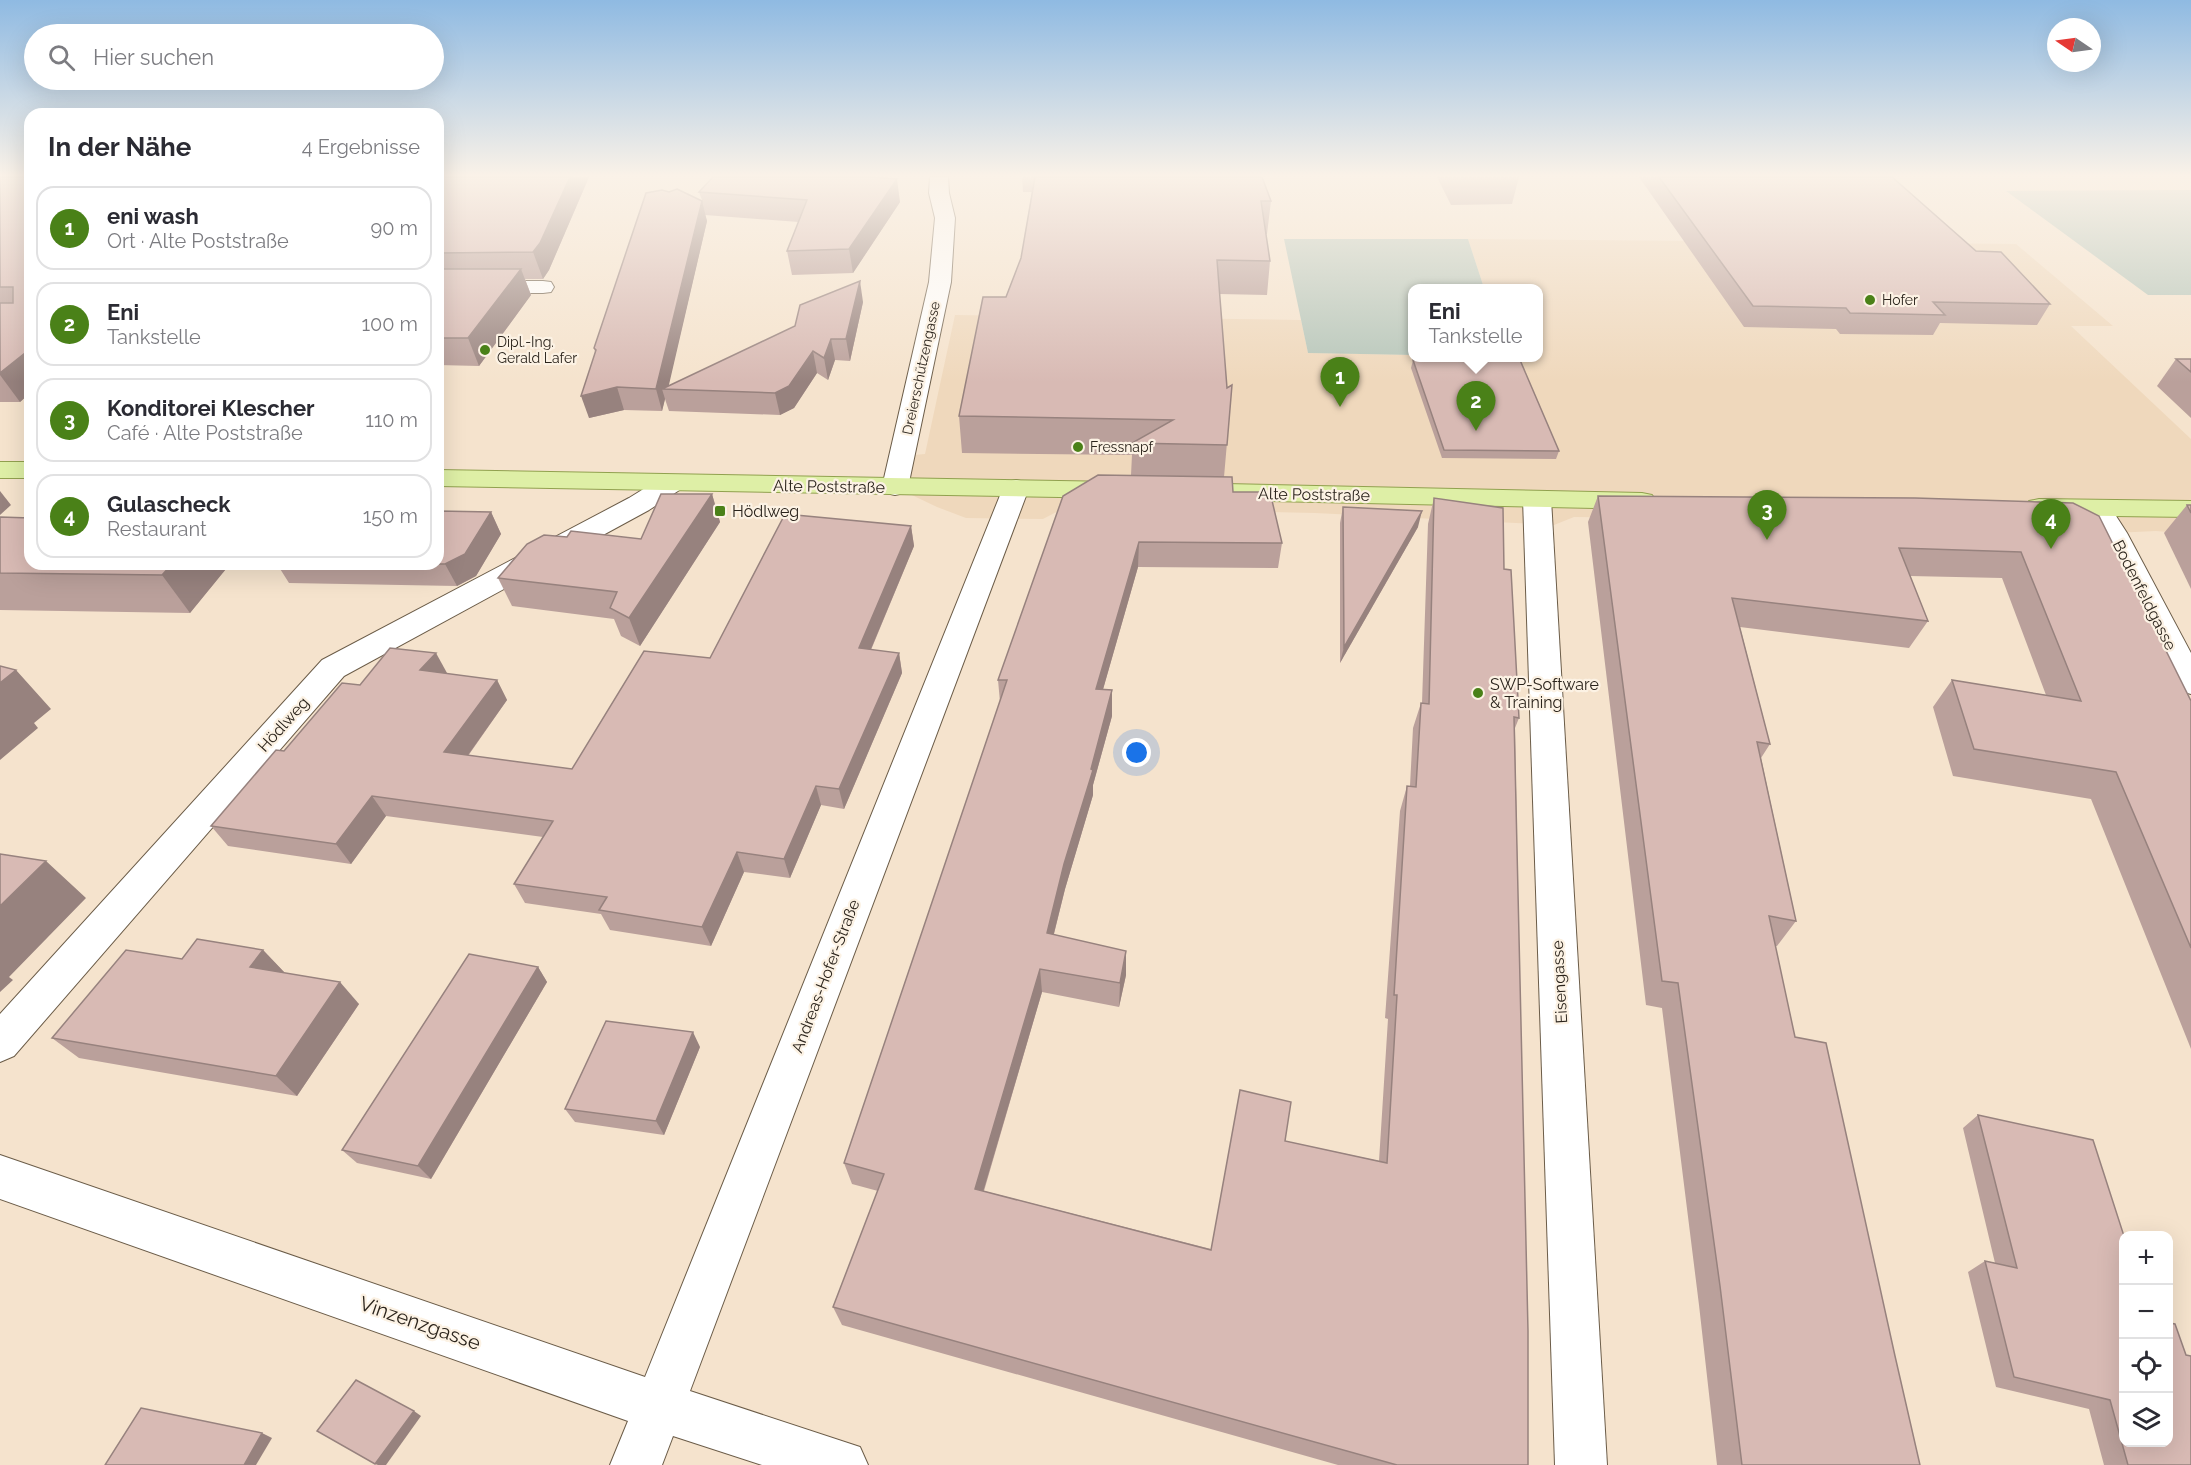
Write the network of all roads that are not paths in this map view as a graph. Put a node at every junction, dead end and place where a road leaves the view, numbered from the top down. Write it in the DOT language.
graph roads {
  1 [pos="943,245"];
  2 [pos="444,287"];
  3 [pos="543,287"];
  4 [pos="0,470"];
  5 [pos="24,470"];
  6 [pos="444,478"];
  7 [pos="672,483"];
  8 [pos="895,487"];
  9 [pos="1016,488"];
  10 [pos="1137,491"];
  11 [pos="1205,492"];
  12 [pos="1537,499"];
  13 [pos="1670,501"];
  14 [pos="2019,507"];
  15 [pos="2097,508"];
  16 [pos="2191,509"];
  17 [pos="2191,683"];
  18 [pos="0,1043"];
  19 [pos="0,1178"];
  20 [pos="657,1406"];
  21 [pos="636,1465"];
  22 [pos="842,1465"];
  23 [pos="1581,1465"];
  1 -- 8 [label="street, Dreierschützengasse"];
  2 -- 3 [label="street"];
  4 -- 5 [label="main road"];
  6 -- 7 [label="main road, Alte Poststraße"];
  7 -- 8 [label="main road, Alte Poststraße"];
  7 -- 18 [label="street, Hödlweg"];
  8 -- 9 [label="main road, Alte Poststraße"];
  9 -- 10 [label="main road, Alte Poststraße"];
  9 -- 20 [label="street, Andreas-Hofer-Straße"];
  11 -- 12 [label="main road, Alte Poststraße"];
  12 -- 13 [label="main road, Alte Poststraße"];
  12 -- 23 [label="street, Eisengasse"];
  14 -- 15 [label="main road"];
  15 -- 16 [label="main road"];
  15 -- 17 [label="street, Bodenfeldgasse"];
  19 -- 20 [label="street, Vinzenzgasse"];
  20 -- 21 [label="street, Andreas-Hofer-Straße"];
  20 -- 22 [label="street, Vinzenzgasse"];
}
